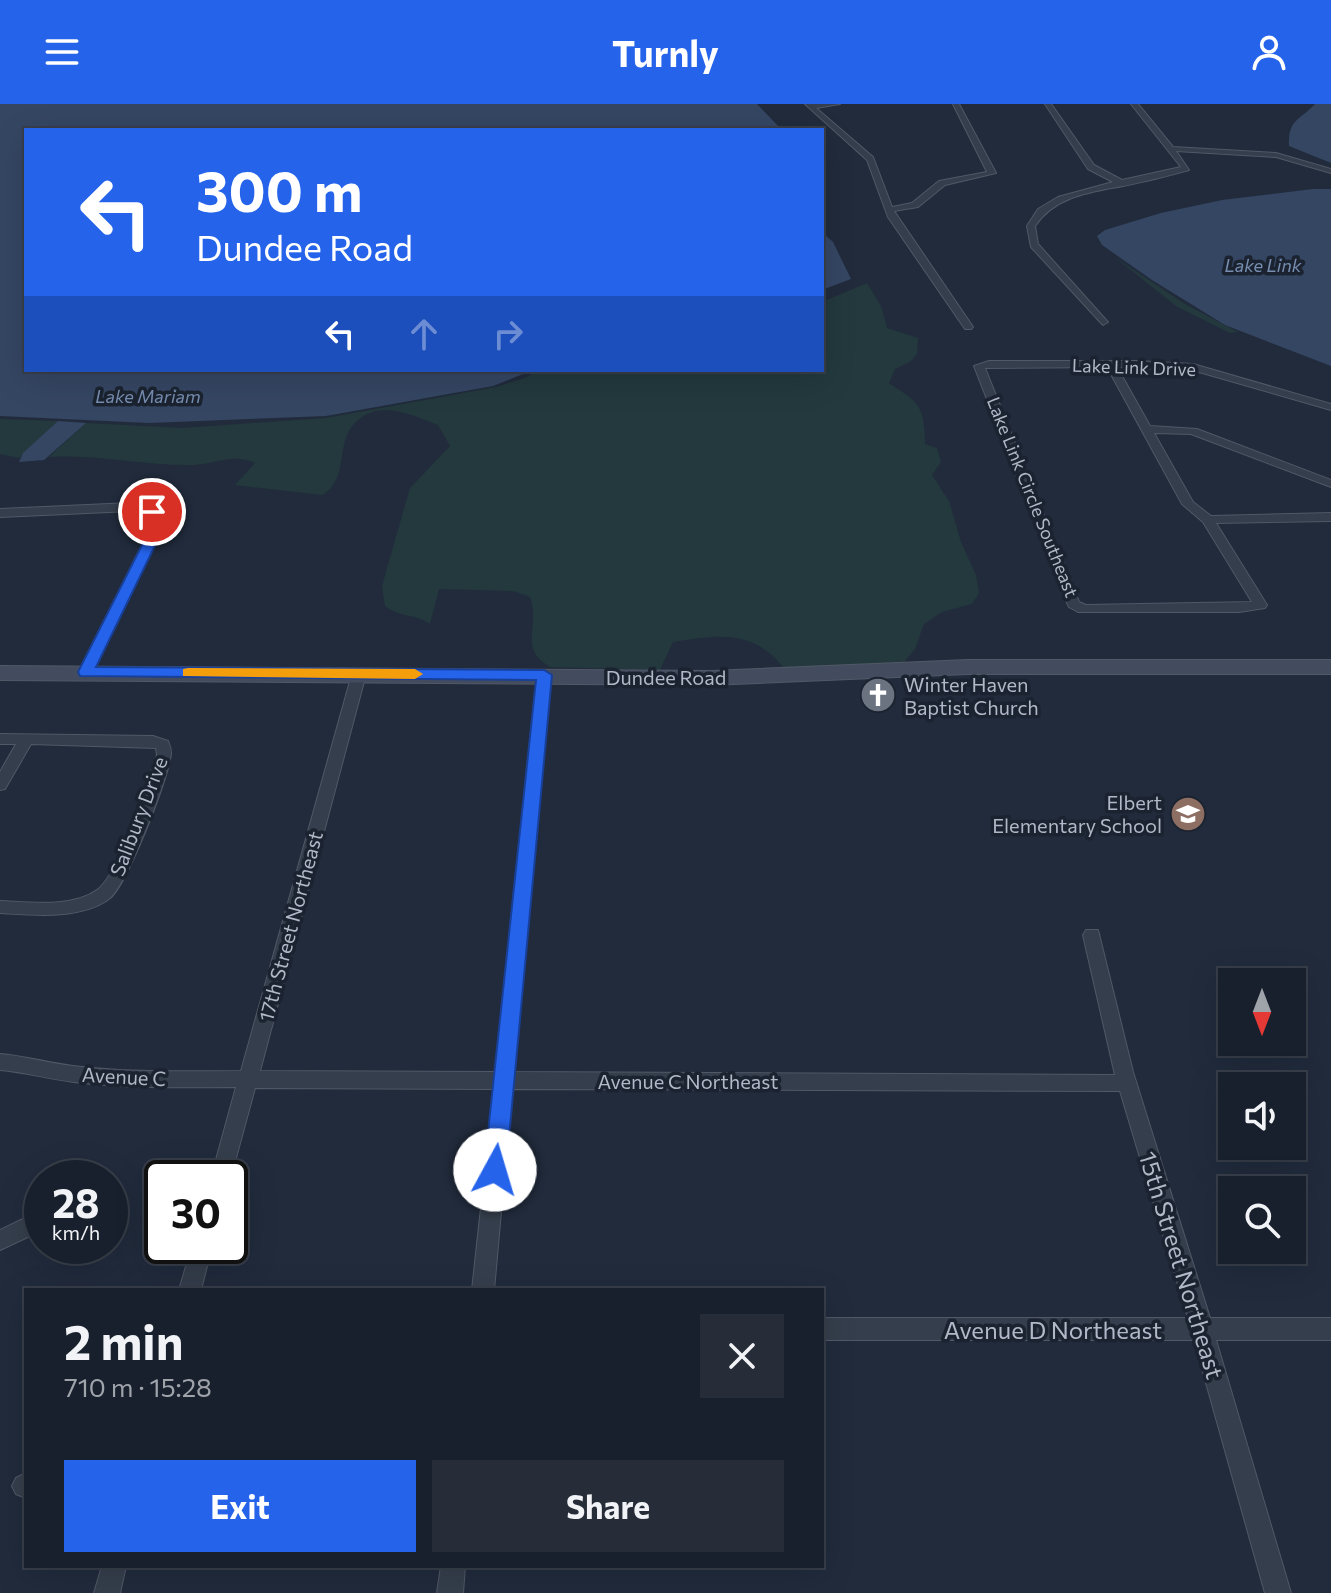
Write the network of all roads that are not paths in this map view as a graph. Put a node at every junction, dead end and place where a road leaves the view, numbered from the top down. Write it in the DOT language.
graph roads {
  1 [pos="837,104"];
  2 [pos="956,104"];
  3 [pos="1048,104"];
  4 [pos="1134,104"];
  5 [pos="809,105"];
  6 [pos="1174,149"];
  7 [pos="1331,171"];
  8 [pos="1123,184"];
  9 [pos="889,210"];
  10 [pos="1103,322"];
  11 [pos="968,327"];
  12 [pos="1110,364"];
  13 [pos="979,366"];
  14 [pos="1331,407"];
  15 [pos="1147,429"];
  16 [pos="1331,484"];
  17 [pos="0,513"];
  18 [pos="1331,517"];
  19 [pos="1208,520"];
  20 [pos="1331,667"];
  21 [pos="86,672"];
  22 [pos="0,673"];
  23 [pos="359,674"];
  24 [pos="544,675"];
  25 [pos="0,739"];
  26 [pos="26,740"];
  27 [pos="0,785"];
  28 [pos="0,907"];
  29 [pos="1092,935"];
  30 [pos="0,1062"];
  31 [pos="249,1078"];
  32 [pos="504,1080"];
  33 [pos="1127,1083"];
  34 [pos="226,1160"];
  35 [pos="24,1228"];
  36 [pos="0,1240"];
  37 [pos="197,1264"];
  38 [pos="191,1288"];
  39 [pos="483,1288"];
  40 [pos="824,1329"];
  41 [pos="1202,1329"];
  42 [pos="1331,1329"];
  43 [pos="113,1568"];
  44 [pos="453,1568"];
  45 [pos="107,1593"];
  46 [pos="450,1593"];
  47 [pos="1278,1593"];
  1 -- 5 [label="street"];
  2 -- 9 [label="street"];
  3 -- 8 [label="street"];
  4 -- 6 [label="street"];
  5 -- 9 [label="street"];
  6 -- 7 [label="street"];
  6 -- 8 [label="street"];
  8 -- 10 [label="street"];
  9 -- 11 [label="street"];
  12 -- 13 [label="street, Lake Link Drive"];
  12 -- 14 [label="street, Lake Link Drive"];
  12 -- 15 [label="street"];
  13 -- 19 [label="street, Lake Link Circle Southeast"];
  15 -- 16 [label="street"];
  15 -- 19 [label="street"];
  17 -- 21 [label="street"];
  18 -- 19 [label="street"];
  20 -- 24 [label="main road, Dundee Road"];
  21 -- 22 [label="main road, Dundee Road"];
  21 -- 23 [label="main road, Dundee Road"];
  23 -- 24 [label="main road, Dundee Road"];
  23 -- 31 [label="street, 17th Street Northeast"];
  24 -- 32 [label="street"];
  25 -- 26 [label="street, Salibury Drive"];
  26 -- 27 [label="street"];
  26 -- 28 [label="street, Salibury Drive"];
  29 -- 33 [label="street, 15th Street Northeast"];
  30 -- 31 [label="street, Avenue C"];
  31 -- 32 [label="street, Avenue C Northeast"];
  31 -- 34 [label="street, 17th Street Northeast"];
  32 -- 33 [label="street, Avenue C Northeast"];
  32 -- 39 [label="street"];
  33 -- 41 [label="street, 15th Street Northeast"];
  35 -- 36 [label="street"];
  37 -- 38 [label="street"];
  40 -- 41 [label="street, Avenue D Northeast"];
  41 -- 42 [label="street, Avenue D Northeast"];
  41 -- 47 [label="street, 15th Street Northeast"];
  43 -- 45 [label="street"];
  44 -- 46 [label="street"];
}
